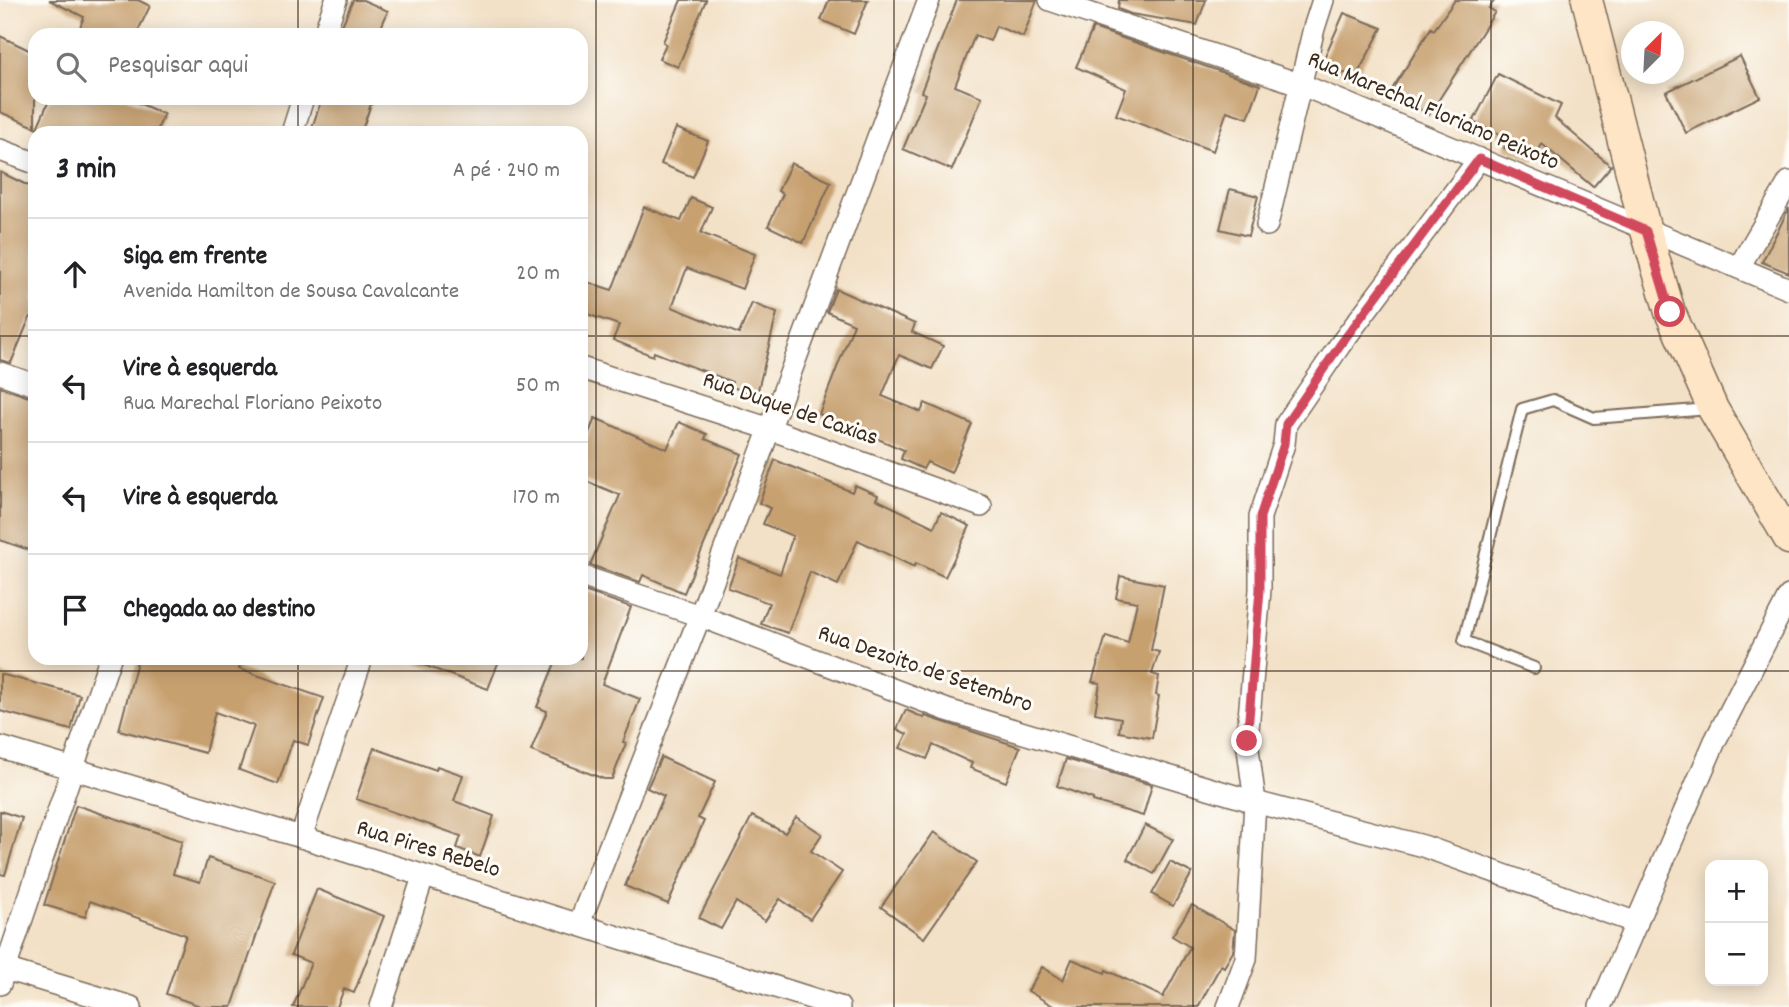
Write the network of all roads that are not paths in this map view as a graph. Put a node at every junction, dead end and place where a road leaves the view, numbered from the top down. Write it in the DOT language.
graph roads {
  1 [pos="336,0"];
  2 [pos="929,0"];
  3 [pos="1050,0"];
  4 [pos="1323,0"];
  5 [pos="1587,0"];
  6 [pos="326,28"];
  7 [pos="1302,85"];
  8 [pos="301,105"];
  9 [pos="294,126"];
  10 [pos="0,150"];
  11 [pos="1479,159"];
  12 [pos="28,160"];
  13 [pos="1789,182"];
  14 [pos="1267,225"];
  15 [pos="1646,231"];
  16 [pos="1739,267"];
  17 [pos="1789,289"];
  18 [pos="588,370"];
  19 [pos="0,373"];
  20 [pos="28,383"];
  21 [pos="1713,409"];
  22 [pos="770,429"];
  23 [pos="981,506"];
  24 [pos="1789,539"];
  25 [pos="588,578"];
  26 [pos="1789,596"];
  27 [pos="700,617"];
  28 [pos="108,665"];
  29 [pos="360,665"];
  30 [pos="1534,668"];
  31 [pos="0,747"];
  32 [pos="72,769"];
  33 [pos="1255,802"];
  34 [pos="301,837"];
  35 [pos="423,877"];
  36 [pos="1637,923"];
  37 [pos="579,924"];
  38 [pos="3,976"];
  39 [pos="131,1007"];
  40 [pos="381,1007"];
  41 [pos="839,1007"];
  42 [pos="1228,1007"];
  43 [pos="1601,1007"];
  1 -- 6 [label="street"];
  2 -- 22 [label="street"];
  3 -- 7 [label="street, Rua Marechal Floriano Peixoto"];
  4 -- 7 [label="street"];
  5 -- 15 [label="main road"];
  7 -- 11 [label="street, Rua Marechal Floriano Peixoto"];
  7 -- 14 [label="street"];
  8 -- 9 [label="street"];
  10 -- 12 [label="street"];
  11 -- 15 [label="street, Rua Marechal Floriano Peixoto"];
  11 -- 33 [label="street"];
  13 -- 16 [label="street"];
  15 -- 16 [label="street, Rua Marechal Floriano Peixoto"];
  15 -- 21 [label="main road"];
  16 -- 17 [label="street, Rua Marechal Floriano Peixoto"];
  18 -- 22 [label="street, Rua Duque de Caxias"];
  19 -- 20 [label="street"];
  21 -- 24 [label="main road"];
  21 -- 30 [label="lane"];
  22 -- 23 [label="street, Rua Duque de Caxias"];
  22 -- 27 [label="street"];
  25 -- 27 [label="street, Rua Dezoito de Setembro"];
  26 -- 36 [label="street"];
  27 -- 33 [label="street, Rua Dezoito de Setembro"];
  27 -- 37 [label="street"];
  28 -- 32 [label="street"];
  29 -- 34 [label="street"];
  31 -- 32 [label="street, Rua Pires Rebelo"];
  32 -- 34 [label="street, Rua Pires Rebelo"];
  32 -- 38 [label="street"];
  33 -- 36 [label="street, Rua Dezoito de Setembro"];
  33 -- 42 [label="street"];
  34 -- 35 [label="street, Rua Pires Rebelo"];
  35 -- 37 [label="street, Rua Pires Rebelo"];
  35 -- 40 [label="street"];
  36 -- 43 [label="street"];
  37 -- 41 [label="street, Rua Pires Rebelo"];
  38 -- 39 [label="street"];
}
